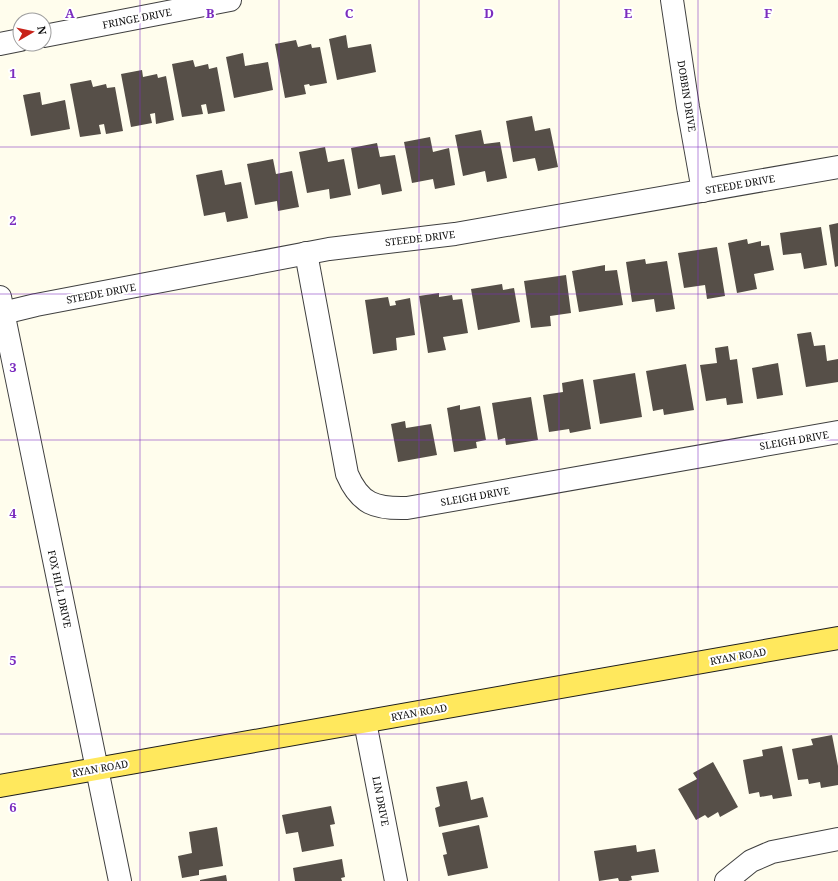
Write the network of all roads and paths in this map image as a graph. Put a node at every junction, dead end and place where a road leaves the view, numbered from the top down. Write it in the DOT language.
graph roads {
  1 [pos="230,0"];
  2 [pos="672,0"];
  3 [pos="52,34"];
  4 [pos="12,42"];
  5 [pos="0,44"];
  6 [pos="838,167"];
  7 [pos="703,191"];
  8 [pos="306,253"];
  9 [pos="2,305"];
  10 [pos="838,432"];
  11 [pos="838,638"];
  12 [pos="365,722"];
  13 [pos="97,769"];
  14 [pos="0,786"];
  15 [pos="838,839"];
  16 [pos="120,881"];
  17 [pos="396,881"];
  18 [pos="726,881"];
  1 -- 3 [label="street, FRINGE DRIVE"];
  2 -- 7 [label="street, DOBBIN DRIVE"];
  4 -- 5 [label="street"];
  6 -- 7 [label="street, STEEDE DRIVE"];
  7 -- 8 [label="street, STEEDE DRIVE"];
  8 -- 9 [label="street, STEEDE DRIVE"];
  8 -- 10 [label="street, SLEIGH DRIVE"];
  9 -- 13 [label="street, FOX HILL DRIVE"];
  11 -- 12 [label="main road, RYAN ROAD"];
  12 -- 13 [label="main road, RYAN ROAD"];
  12 -- 17 [label="street, LIN DRIVE"];
  13 -- 14 [label="main road, RYAN ROAD"];
  13 -- 16 [label="street, FOX HILL DRIVE"];
  15 -- 18 [label="street"];
}
